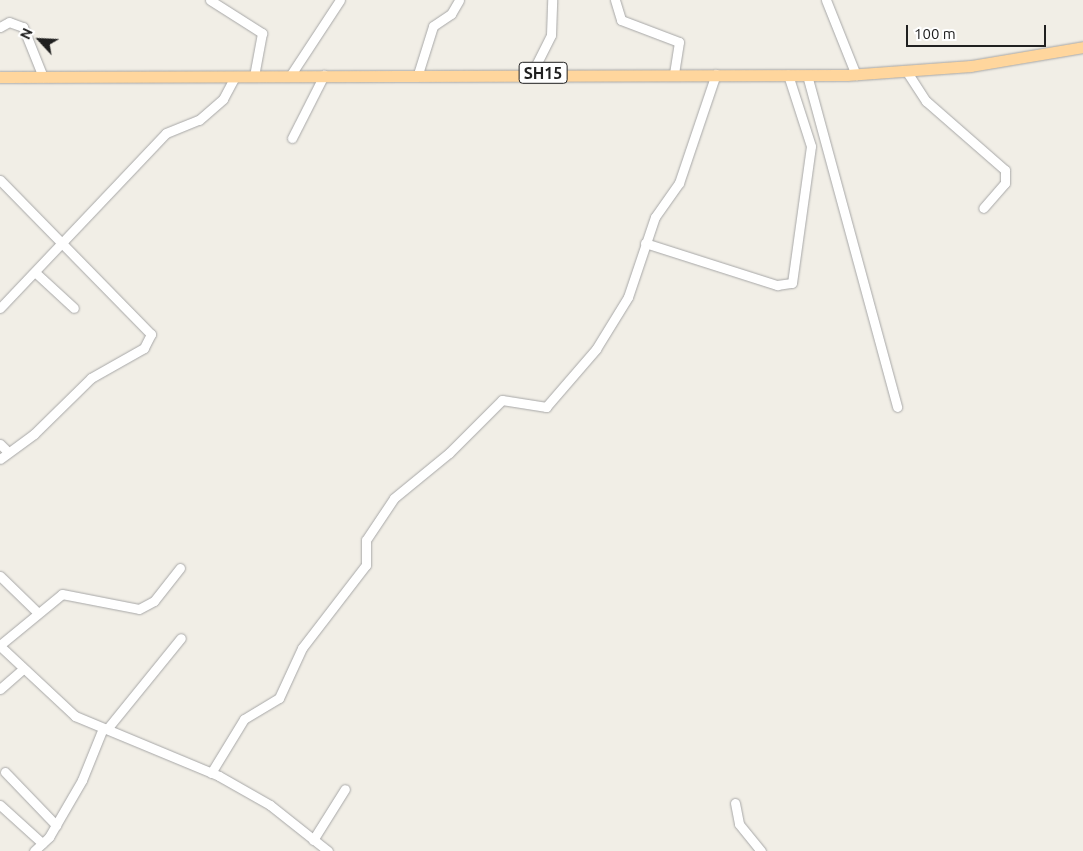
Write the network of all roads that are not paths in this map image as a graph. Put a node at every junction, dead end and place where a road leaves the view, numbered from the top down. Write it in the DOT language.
graph roads {
  1 [pos="210,0"];
  2 [pos="228,0"];
  3 [pos="340,0"];
  4 [pos="459,0"];
  5 [pos="552,0"];
  6 [pos="615,0"];
  7 [pos="826,0"];
  8 [pos="224,9"];
  9 [pos="0,27"];
  10 [pos="1083,47"];
  11 [pos="907,72"];
  12 [pos="532,73"];
  13 [pos="418,74"];
  14 [pos="674,74"];
  15 [pos="716,74"];
  16 [pos="324,75"];
  17 [pos="788,75"];
  18 [pos="807,75"];
  19 [pos="856,75"];
  20 [pos="235,76"];
  21 [pos="254,76"];
  22 [pos="290,76"];
  23 [pos="43,77"];
  24 [pos="0,78"];
  25 [pos="292,138"];
  26 [pos="0,180"];
  27 [pos="983,208"];
  28 [pos="66,243"];
  29 [pos="645,243"];
  30 [pos="37,274"];
  31 [pos="0,308"];
  32 [pos="74,308"];
  33 [pos="897,407"];
  34 [pos="0,444"];
  35 [pos="8,452"];
  36 [pos="0,460"];
  37 [pos="180,568"];
  38 [pos="0,576"];
  39 [pos="37,612"];
  40 [pos="182,638"];
  41 [pos="0,646"];
  42 [pos="22,670"];
  43 [pos="0,689"];
  44 [pos="105,728"];
  45 [pos="5,772"];
  46 [pos="211,773"];
  47 [pos="345,789"];
  48 [pos="735,802"];
  49 [pos="0,805"];
  50 [pos="56,825"];
  51 [pos="313,840"];
  52 [pos="42,844"];
  53 [pos="324,850"];
  54 [pos="34,851"];
  55 [pos="761,851"];
  1 -- 8 [label="street"];
  2 -- 8 [label="street"];
  3 -- 22 [label="street"];
  4 -- 13 [label="street"];
  5 -- 12 [label="street"];
  6 -- 14 [label="street"];
  7 -- 19 [label="street"];
  8 -- 21 [label="street"];
  9 -- 23 [label="street"];
  10 -- 11 [label="main road, SH15"];
  11 -- 19 [label="main road, SH15"];
  11 -- 27 [label="street"];
  12 -- 13 [label="main road, SH15"];
  12 -- 14 [label="main road, SH15"];
  13 -- 16 [label="main road, SH15"];
  14 -- 15 [label="main road, SH15"];
  15 -- 17 [label="main road, SH15"];
  15 -- 29 [label="street"];
  16 -- 22 [label="main road, SH15"];
  16 -- 25 [label="street"];
  17 -- 18 [label="main road, SH15"];
  17 -- 29 [label="street"];
  18 -- 19 [label="main road, SH15"];
  18 -- 33 [label="street"];
  20 -- 21 [label="main road, SH15"];
  20 -- 23 [label="main road, SH15"];
  20 -- 28 [label="street"];
  21 -- 22 [label="main road, SH15"];
  23 -- 24 [label="main road, SH15"];
  26 -- 28 [label="street"];
  28 -- 30 [label="street"];
  28 -- 35 [label="street"];
  29 -- 46 [label="street"];
  30 -- 31 [label="street"];
  30 -- 32 [label="street"];
  34 -- 35 [label="street"];
  35 -- 36 [label="street"];
  37 -- 39 [label="street"];
  38 -- 39 [label="street"];
  39 -- 41 [label="street"];
  40 -- 44 [label="street"];
  41 -- 42 [label="street"];
  42 -- 43 [label="street"];
  42 -- 44 [label="street"];
  44 -- 46 [label="street"];
  44 -- 50 [label="street"];
  45 -- 50 [label="street"];
  46 -- 51 [label="street"];
  47 -- 51 [label="street"];
  48 -- 55 [label="street"];
  49 -- 52 [label="street"];
  50 -- 52 [label="street"];
  51 -- 53 [label="street"];
  52 -- 54 [label="street"];
}
